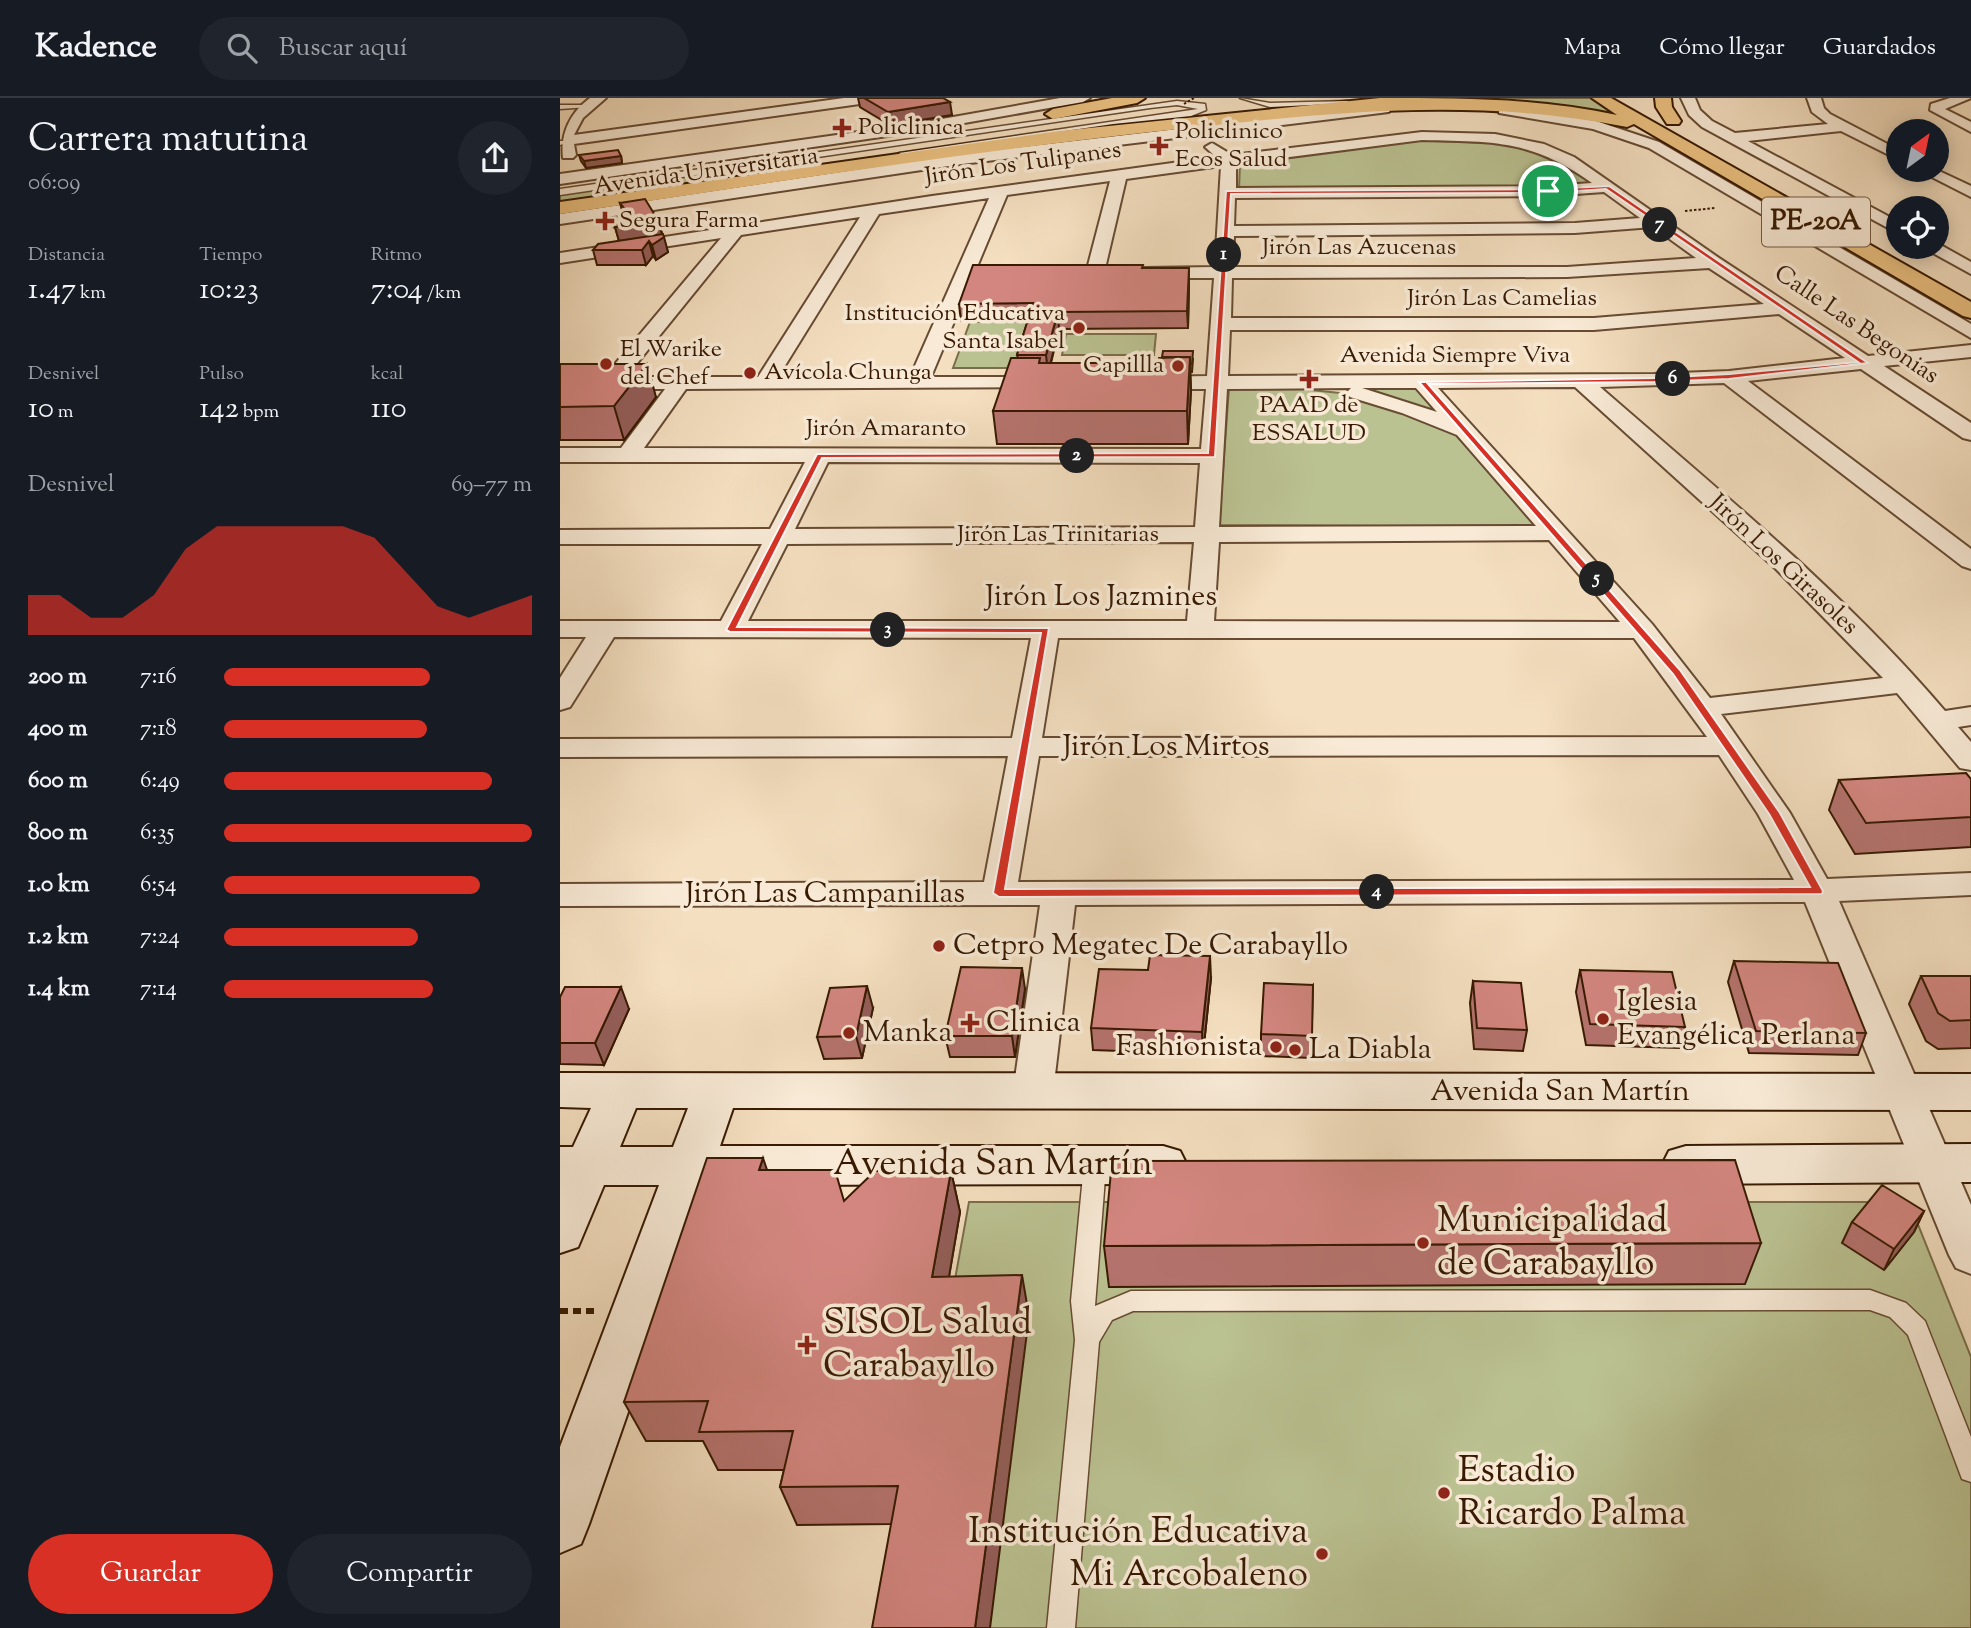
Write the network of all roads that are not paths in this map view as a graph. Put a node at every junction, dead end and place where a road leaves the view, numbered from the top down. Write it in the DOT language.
graph roads {
  1 [pos="599,98"];
  2 [pos="874,98"];
  3 [pos="1083,98"];
  4 [pos="1137,98"];
  5 [pos="1244,98"];
  6 [pos="1426,98"];
  7 [pos="1600,98"];
  8 [pos="1633,98"];
  9 [pos="1662,98"];
  10 [pos="1688,98"];
  11 [pos="1814,98"];
  12 [pos="1927,98"];
  13 [pos="1964,98"];
  14 [pos="1400,101"];
  15 [pos="1944,103"];
  16 [pos="713,104"];
  17 [pos="560,107"];
  18 [pos="586,107"];
  19 [pos="950,107"];
  20 [pos="1527,113"];
  21 [pos="971,118"];
  22 [pos="695,124"];
  23 [pos="1667,127"];
  24 [pos="1840,127"];
  25 [pos="1971,128"];
  26 [pos="1191,131"];
  27 [pos="562,136"];
  28 [pos="1495,138"];
  29 [pos="1731,138"];
  30 [pos="1886,150"];
  31 [pos="1229,160"];
  32 [pos="898,168"];
  33 [pos="1119,175"];
  34 [pos="577,177"];
  35 [pos="1971,177"];
  36 [pos="560,179"];
  37 [pos="1950,181"];
  38 [pos="1607,187"];
  39 [pos="560,190"];
  40 [pos="1000,192"];
  41 [pos="1228,192"];
  42 [pos="1971,192"];
  43 [pos="932,201"];
  44 [pos="873,210"];
  45 [pos="562,212"];
  46 [pos="1651,219"];
  47 [pos="1886,222"];
  48 [pos="736,231"];
  49 [pos="1226,231"];
  50 [pos="1886,239"];
  51 [pos="589,254"];
  52 [pos="1949,257"];
  53 [pos="560,258"];
  54 [pos="1913,259"];
  55 [pos="1713,262"];
  56 [pos="1971,269"];
  57 [pos="1222,273"];
  58 [pos="963,274"];
  59 [pos="990,274"];
  60 [pos="569,275"];
  61 [pos="1966,307"];
  62 [pos="1783,308"];
  63 [pos="1221,324"];
  64 [pos="1971,332"];
  65 [pos="1971,351"];
  66 [pos="1865,363"];
  67 [pos="1729,376"];
  68 [pos="1293,382"];
  69 [pos="1422,382"];
  70 [pos="1582,382"];
  71 [pos="560,383"];
  72 [pos="610,383"];
  73 [pos="680,383"];
  74 [pos="764,383"];
  75 [pos="918,383"];
  76 [pos="1067,383"];
  77 [pos="1122,383"];
  78 [pos="1217,383"];
  79 [pos="1971,433"];
  80 [pos="1469,435"];
  81 [pos="560,455"];
  82 [pos="628,455"];
  83 [pos="820,456"];
  84 [pos="1212,456"];
  85 [pos="1556,533"];
  86 [pos="1207,534"];
  87 [pos="779,536"];
  88 [pos="560,537"];
  89 [pos="1971,562"];
  90 [pos="560,629"];
  91 [pos="604,629"];
  92 [pos="730,630"];
  93 [pos="1046,630"];
  94 [pos="1200,630"];
  95 [pos="1642,630"];
  96 [pos="1904,684"];
  97 [pos="560,701"];
  98 [pos="1702,708"];
  99 [pos="1971,716"];
  100 [pos="1939,722"];
  101 [pos="1730,746"];
  102 [pos="1025,747"];
  103 [pos="560,748"];
  104 [pos="1971,761"];
  105 [pos="1971,884"];
  106 [pos="1818,891"];
  107 [pos="999,893"];
  108 [pos="1059,894"];
  109 [pos="560,895"];
  110 [pos="560,1090"];
  111 [pos="621,1090"];
  112 [pos="717,1090"];
  113 [pos="1033,1092"];
  114 [pos="1971,1092"];
  115 [pos="1900,1093"];
  116 [pos="1951,1164"];
  117 [pos="690,1165"];
  118 [pos="1095,1165"];
  119 [pos="1211,1165"];
  120 [pos="1641,1165"];
  121 [pos="574,1166"];
  122 [pos="560,1232"];
  123 [pos="1971,1255"];
  124 [pos="1087,1340"];
  125 [pos="1971,1471"];
  126 [pos="560,1524"];
  127 [pos="1061,1628"];
  1 -- 18 [label="street"];
  2 -- 22 [label="street"];
  3 -- 21 [label="street, Avenida Universitaria"];
  4 -- 39 [label="main road, Avenida Universitaria"];
  5 -- 14 [label="lane"];
  6 -- 14 [label="main road, Avenida Universitaria"];
  7 -- 23 [label="main road, PE-20A"];
  8 -- 23 [label="main road, PE-20A"];
  9 -- 23 [label="main road"];
  10 -- 29 [label="street"];
  11 -- 24 [label="street"];
  12 -- 15 [label="street"];
  13 -- 15 [label="street"];
  14 -- 23 [label="main road"];
  14 -- 45 [label="main road, Avenida Universitaria"];
  15 -- 25 [label="street"];
  16 -- 22 [label="street"];
  17 -- 18 [label="lane"];
  18 -- 27 [label="street"];
  19 -- 21 [label="street"];
  20 -- 26 [label="street, Avenida Universitaria"];
  20 -- 28 [label="street"];
  20 -- 61 [label="street, Avenida Universitaria"];
  21 -- 34 [label="street, Avenida Universitaria"];
  22 -- 27 [label="street"];
  23 -- 50 [label="main road, PE-20A"];
  23 -- 61 [label="main road, PE-20A"];
  24 -- 29 [label="street"];
  24 -- 30 [label="street"];
  26 -- 31 [label="street"];
  26 -- 32 [label="street, Avenida Universitaria"];
  27 -- 34 [label="street"];
  28 -- 31 [label="street, Jirón Los Tulipanes"];
  28 -- 38 [label="street, Calle Las Begonias"];
  29 -- 47 [label="street"];
  31 -- 33 [label="street, Jirón Los Tulipanes"];
  31 -- 41 [label="street"];
  32 -- 43 [label="street"];
  32 -- 45 [label="street, Avenida Universitaria"];
  33 -- 40 [label="street, Jirón Los Tulipanes"];
  33 -- 57 [label="street, Jirón Las Azucenas"];
  34 -- 36 [label="street, Avenida Universitaria"];
  35 -- 37 [label="street"];
  37 -- 42 [label="street"];
  38 -- 41 [label="street"];
  38 -- 46 [label="street, Calle Las Begonias"];
  39 -- 45 [label="lane"];
  40 -- 43 [label="street, Jirón Los Tulipanes"];
  40 -- 58 [label="street"];
  41 -- 49 [label="street"];
  43 -- 44 [label="street, Jirón Los Tulipanes"];
  44 -- 48 [label="street, Jirón Los Tulipanes"];
  44 -- 74 [label="street"];
  45 -- 51 [label="street"];
  46 -- 49 [label="street"];
  46 -- 55 [label="street, Calle Las Begonias"];
  48 -- 51 [label="street, Jirón Los Tulipanes"];
  48 -- 72 [label="street"];
  49 -- 57 [label="street"];
  51 -- 53 [label="street, Jirón Los Tulipanes"];
  51 -- 60 [label="street"];
  52 -- 56 [label="street"];
  54 -- 61 [label="main road, PE-20A"];
  55 -- 57 [label="street, Jirón Las Azucenas"];
  55 -- 62 [label="street, Calle Las Begonias"];
  57 -- 63 [label="street"];
  58 -- 59 [label="street"];
  58 -- 75 [label="street"];
  61 -- 64 [label="street, Avenida Universitaria"];
  62 -- 63 [label="street, Jirón Las Camelias"];
  62 -- 66 [label="street, Calle Las Begonias"];
  63 -- 78 [label="street"];
  65 -- 66 [label="street, Avenida Siempre Viva"];
  66 -- 67 [label="street, Avenida Siempre Viva"];
  66 -- 79 [label="street, Calle Las Begonias"];
  67 -- 70 [label="street, Avenida Siempre Viva"];
  67 -- 89 [label="street"];
  68 -- 69 [label="street, Avenida Siempre Viva"];
  68 -- 78 [label="street, Avenida Siempre Viva"];
  68 -- 80 [label="street"];
  69 -- 70 [label="street, Avenida Siempre Viva"];
  69 -- 80 [label="street"];
  70 -- 96 [label="street, Jirón Los Girasoles"];
  71 -- 72 [label="street"];
  72 -- 73 [label="street"];
  73 -- 74 [label="street"];
  73 -- 82 [label="street"];
  74 -- 75 [label="street"];
  75 -- 76 [label="street"];
  77 -- 78 [label="street, Avenida Siempre Viva"];
  78 -- 84 [label="street"];
  80 -- 85 [label="street"];
  81 -- 82 [label="street, Jirón Amaranto"];
  82 -- 83 [label="street, Jirón Amaranto"];
  83 -- 84 [label="street, Jirón Amaranto"];
  83 -- 87 [label="street"];
  84 -- 86 [label="street"];
  85 -- 86 [label="street, Jirón Las Trinitarias"];
  85 -- 95 [label="street"];
  86 -- 87 [label="street, Jirón Las Trinitarias"];
  86 -- 94 [label="street"];
  87 -- 88 [label="street, Jirón Las Trinitarias"];
  87 -- 92 [label="street"];
  90 -- 91 [label="street, Jirón Los Jazmines"];
  91 -- 92 [label="street, Jirón Los Jazmines"];
  91 -- 97 [label="street"];
  92 -- 93 [label="street, Jirón Los Jazmines"];
  93 -- 94 [label="street, Jirón Los Jazmines"];
  93 -- 102 [label="street"];
  94 -- 95 [label="street, Jirón Los Jazmines"];
  95 -- 98 [label="street"];
  96 -- 98 [label="street"];
  96 -- 100 [label="street, Jirón Los Girasoles"];
  98 -- 101 [label="street"];
  99 -- 100 [label="street"];
  100 -- 104 [label="street, Jirón Los Girasoles"];
  101 -- 102 [label="street, Jirón Los Mirtos"];
  101 -- 106 [label="street"];
  102 -- 103 [label="street, Jirón Los Mirtos"];
  102 -- 107 [label="street"];
  105 -- 106 [label="street, Jirón Las Campanillas"];
  106 -- 108 [label="street, Jirón Las Campanillas"];
  106 -- 115 [label="street"];
  107 -- 108 [label="street, Jirón Las Campanillas"];
  107 -- 109 [label="street, Jirón Las Campanillas"];
  108 -- 113 [label="street"];
  110 -- 111 [label="main road, Avenida San Martín"];
  111 -- 112 [label="main road, Avenida San Martín"];
  111 -- 121 [label="main road"];
  112 -- 113 [label="main road, Avenida San Martín"];
  112 -- 117 [label="main road"];
  113 -- 115 [label="main road, Avenida San Martín"];
  114 -- 115 [label="main road, Avenida San Martín"];
  115 -- 116 [label="street"];
  116 -- 120 [label="main road"];
  116 -- 123 [label="street"];
  117 -- 118 [label="main road, Avenida San Martín"];
  117 -- 121 [label="main road, Avenida San Martín"];
  117 -- 126 [label="main road"];
  118 -- 119 [label="main road, Avenida San Martín"];
  118 -- 124 [label="lane"];
  121 -- 122 [label="main road"];
  124 -- 125 [label="lane"];
  124 -- 127 [label="lane"];
}
